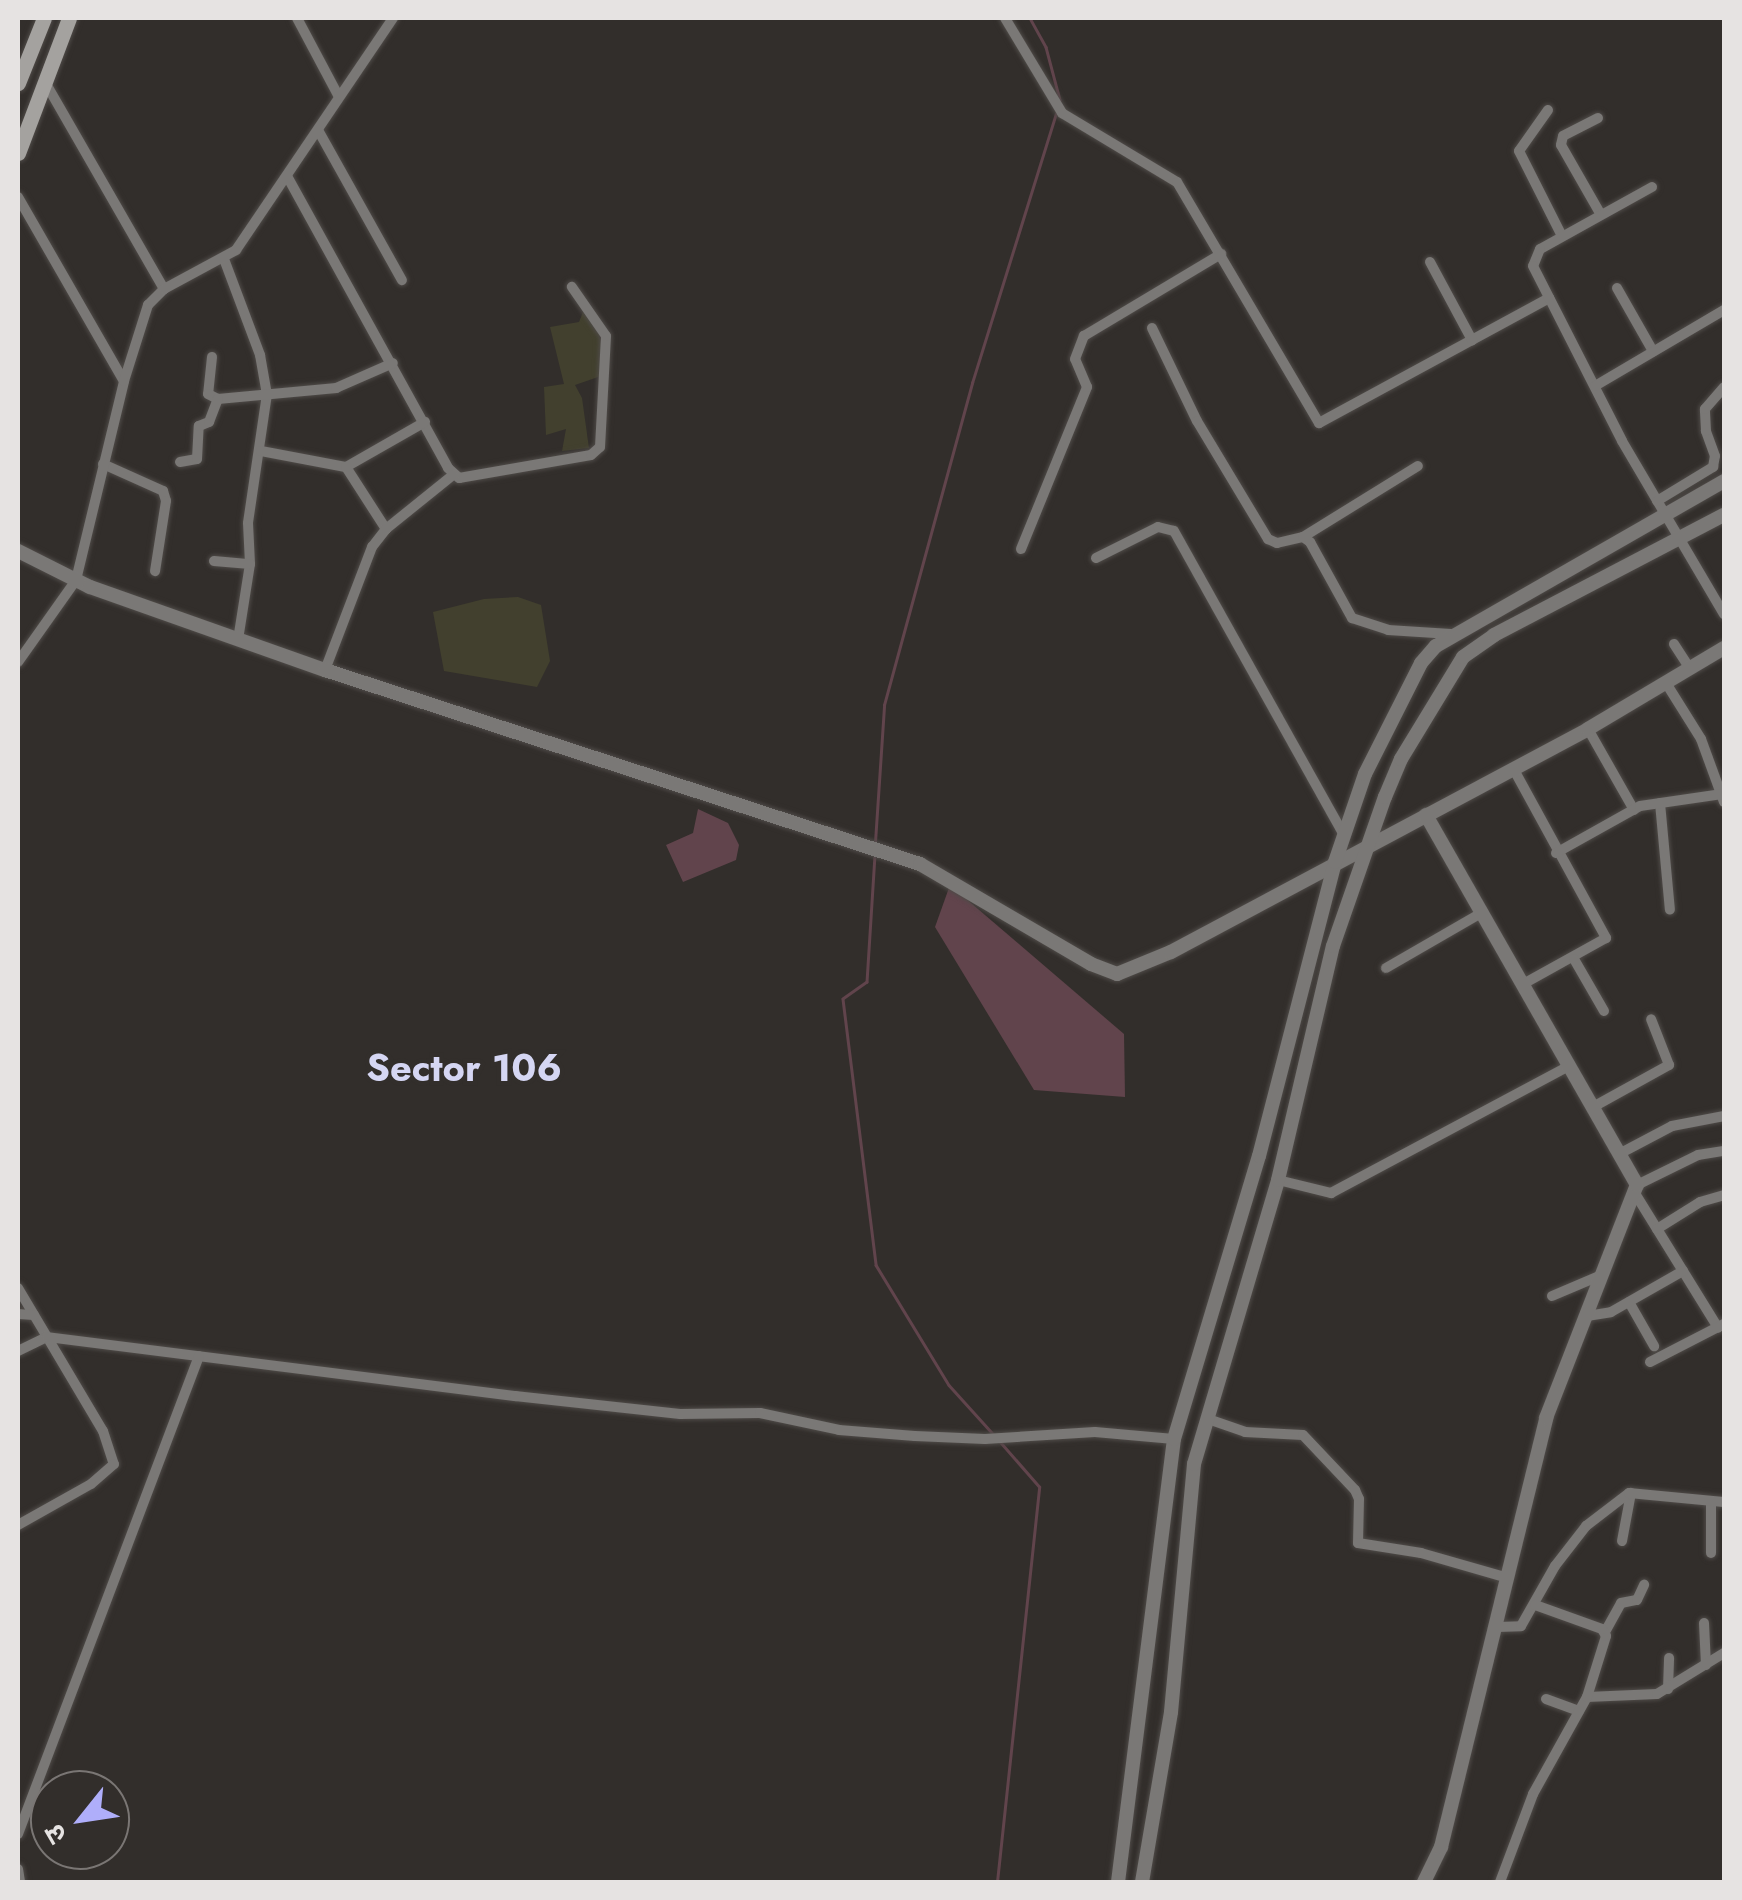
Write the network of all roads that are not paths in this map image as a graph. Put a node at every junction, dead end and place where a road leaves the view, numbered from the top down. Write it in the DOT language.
graph roads {
  1 [pos="44,18"];
  2 [pos="69,18"];
  3 [pos="297,18"];
  4 [pos="393,18"];
  5 [pos="1006,18"];
  6 [pos="44,81"];
  7 [pos="18,82"];
  8 [pos="339,98"];
  9 [pos="1548,110"];
  10 [pos="1598,118"];
  11 [pos="318,130"];
  12 [pos="18,153"];
  13 [pos="287,176"];
  14 [pos="1652,188"];
  15 [pos="18,198"];
  16 [pos="1600,213"];
  17 [pos="1562,236"];
  18 [pos="1222,254"];
  19 [pos="224,259"];
  20 [pos="1430,262"];
  21 [pos="402,280"];
  22 [pos="572,287"];
  23 [pos="1617,288"];
  24 [pos="164,289"];
  25 [pos="1549,298"];
  26 [pos="1724,310"];
  27 [pos="1152,328"];
  28 [pos="1472,340"];
  29 [pos="1652,351"];
  30 [pos="212,357"];
  31 [pos="393,363"];
  32 [pos="124,381"];
  33 [pos="1595,386"];
  34 [pos="1724,387"];
  35 [pos="267,394"];
  36 [pos="218,399"];
  37 [pos="425,422"];
  38 [pos="261,452"];
  39 [pos="180,462"];
  40 [pos="103,464"];
  41 [pos="1418,466"];
  42 [pos="346,467"];
  43 [pos="453,475"];
  44 [pos="1724,481"];
  45 [pos="1661,508"];
  46 [pos="1724,514"];
  47 [pos="386,529"];
  48 [pos="1303,538"];
  49 [pos="1679,540"];
  50 [pos="1022,549"];
  51 [pos="18,551"];
  52 [pos="1096,558"];
  53 [pos="214,561"];
  54 [pos="250,564"];
  55 [pos="155,572"];
  56 [pos="76,580"];
  57 [pos="1724,614"];
  58 [pos="1451,634"];
  59 [pos="238,640"];
  60 [pos="1674,644"];
  61 [pos="1724,648"];
  62 [pos="18,662"];
  63 [pos="1690,669"];
  64 [pos="324,670"];
  65 [pos="1666,683"];
  66 [pos="1588,729"];
  67 [pos="1513,768"];
  68 [pos="1723,798"];
  69 [pos="1660,803"];
  70 [pos="1634,810"];
  71 [pos="1426,815"];
  72 [pos="1344,836"];
  73 [pos="1367,844"];
  74 [pos="1556,853"];
  75 [pos="1335,862"];
  76 [pos="1670,910"];
  77 [pos="1482,912"];
  78 [pos="1574,959"];
  79 [pos="1386,968"];
  80 [pos="1525,983"];
  81 [pos="1604,1011"];
  82 [pos="1651,1019"];
  83 [pos="1569,1066"];
  84 [pos="1593,1106"];
  85 [pos="1724,1116"];
  86 [pos="1724,1151"];
  87 [pos="1620,1154"];
  88 [pos="1278,1180"];
  89 [pos="1636,1190"];
  90 [pos="1724,1195"];
  91 [pos="1657,1229"];
  92 [pos="1683,1272"];
  93 [pos="1604,1274"];
  94 [pos="18,1288"];
  95 [pos="1552,1296"];
  96 [pos="1630,1302"];
  97 [pos="18,1314"];
  98 [pos="34,1314"];
  99 [pos="1587,1316"];
  100 [pos="1721,1326"];
  101 [pos="47,1336"];
  102 [pos="1654,1346"];
  103 [pos="18,1351"];
  104 [pos="199,1356"];
  105 [pos="1650,1362"];
  106 [pos="1208,1419"];
  107 [pos="1174,1439"];
  108 [pos="1632,1492"];
  109 [pos="1711,1502"];
  110 [pos="1724,1502"];
  111 [pos="18,1525"];
  112 [pos="1622,1541"];
  113 [pos="1711,1553"];
  114 [pos="1508,1578"];
  115 [pos="1644,1585"];
  116 [pos="1535,1605"];
  117 [pos="1704,1624"];
  118 [pos="1497,1627"];
  119 [pos="1605,1632"];
  120 [pos="1724,1653"];
  121 [pos="1668,1658"];
  122 [pos="1706,1665"];
  123 [pos="1668,1689"];
  124 [pos="1587,1697"];
  125 [pos="1546,1698"];
  126 [pos="1579,1711"];
  127 [pos="18,1834"];
  128 [pos="18,1868"];
  129 [pos="20,1882"];
  130 [pos="1118,1882"];
  131 [pos="1142,1882"];
  132 [pos="1424,1882"];
  133 [pos="1500,1882"];
  1 -- 7 [label="main road"];
  2 -- 6 [label="main road"];
  3 -- 8 [label="street"];
  4 -- 8 [label="street"];
  5 -- 18 [label="street"];
  6 -- 12 [label="main road"];
  6 -- 24 [label="street"];
  8 -- 11 [label="street"];
  9 -- 17 [label="street"];
  10 -- 16 [label="street"];
  11 -- 13 [label="street"];
  11 -- 21 [label="street"];
  13 -- 19 [label="street"];
  13 -- 31 [label="street"];
  14 -- 16 [label="street"];
  15 -- 32 [label="street"];
  16 -- 17 [label="street"];
  17 -- 25 [label="street"];
  18 -- 28 [label="street"];
  18 -- 50 [label="street"];
  19 -- 24 [label="street"];
  19 -- 35 [label="street"];
  20 -- 28 [label="street"];
  22 -- 43 [label="street"];
  23 -- 29 [label="street"];
  24 -- 32 [label="street"];
  25 -- 28 [label="street"];
  25 -- 33 [label="street"];
  26 -- 29 [label="street"];
  27 -- 48 [label="street"];
  29 -- 33 [label="street"];
  30 -- 36 [label="street"];
  31 -- 35 [label="street"];
  31 -- 37 [label="street"];
  32 -- 40 [label="street"];
  33 -- 45 [label="street"];
  34 -- 45 [label="street"];
  35 -- 36 [label="street"];
  35 -- 38 [label="street"];
  36 -- 39 [label="street"];
  37 -- 42 [label="street"];
  37 -- 43 [label="street"];
  38 -- 42 [label="street"];
  38 -- 54 [label="street"];
  40 -- 55 [label="street"];
  40 -- 56 [label="street"];
  41 -- 48 [label="street"];
  42 -- 47 [label="street"];
  43 -- 47 [label="street"];
  44 -- 45 [label="street"];
  45 -- 49 [label="street"];
  45 -- 58 [label="street"];
  46 -- 49 [label="street"];
  47 -- 64 [label="street"];
  48 -- 58 [label="street"];
  49 -- 57 [label="street"];
  49 -- 73 [label="street"];
  51 -- 56 [label="street"];
  52 -- 72 [label="street"];
  53 -- 54 [label="street"];
  54 -- 59 [label="street"];
  56 -- 59 [label="street"];
  56 -- 62 [label="street"];
  58 -- 72 [label="street"];
  59 -- 64 [label="street"];
  60 -- 63 [label="street"];
  61 -- 63 [label="street"];
  63 -- 65 [label="street"];
  64 -- 75 [label="street"];
  65 -- 66 [label="street"];
  65 -- 68 [label="street"];
  66 -- 67 [label="street"];
  66 -- 70 [label="street"];
  67 -- 71 [label="street"];
  67 -- 74 [label="street"];
  68 -- 69 [label="street"];
  69 -- 70 [label="street"];
  69 -- 76 [label="street"];
  70 -- 74 [label="street"];
  71 -- 73 [label="street"];
  71 -- 77 [label="street"];
  72 -- 75 [label="street"];
  73 -- 75 [label="street"];
  73 -- 88 [label="street"];
  74 -- 78 [label="street"];
  75 -- 107 [label="street"];
  77 -- 79 [label="street"];
  77 -- 80 [label="street"];
  78 -- 80 [label="street"];
  78 -- 81 [label="street"];
  80 -- 83 [label="street"];
  82 -- 84 [label="street"];
  83 -- 84 [label="street"];
  83 -- 88 [label="street"];
  84 -- 87 [label="street"];
  85 -- 87 [label="street"];
  86 -- 89 [label="street"];
  87 -- 89 [label="street"];
  88 -- 106 [label="street"];
  89 -- 91 [label="street"];
  89 -- 93 [label="street"];
  90 -- 91 [label="street"];
  91 -- 92 [label="street"];
  92 -- 96 [label="street"];
  92 -- 100 [label="street"];
  93 -- 95 [label="street"];
  93 -- 99 [label="street"];
  94 -- 98 [label="street"];
  96 -- 99 [label="street"];
  96 -- 102 [label="street"];
  97 -- 98 [label="street"];
  98 -- 101 [label="street"];
  99 -- 114 [label="street"];
  100 -- 105 [label="street"];
  101 -- 103 [label="street"];
  101 -- 104 [label="street"];
  101 -- 111 [label="street"];
  104 -- 107 [label="street"];
  104 -- 127 [label="street"];
  106 -- 114 [label="street"];
  106 -- 131 [label="street"];
  107 -- 130 [label="street"];
  108 -- 109 [label="street"];
  108 -- 112 [label="street"];
  108 -- 116 [label="street"];
  109 -- 110 [label="street"];
  109 -- 113 [label="street"];
  114 -- 118 [label="street"];
  115 -- 119 [label="street"];
  116 -- 118 [label="street"];
  116 -- 119 [label="street"];
  117 -- 122 [label="street"];
  118 -- 132 [label="street"];
  119 -- 124 [label="street"];
  120 -- 122 [label="street"];
  121 -- 123 [label="street"];
  122 -- 123 [label="street"];
  123 -- 124 [label="street"];
  124 -- 126 [label="street"];
  125 -- 126 [label="street"];
  126 -- 133 [label="street"];
  128 -- 129 [label="street"];
}
